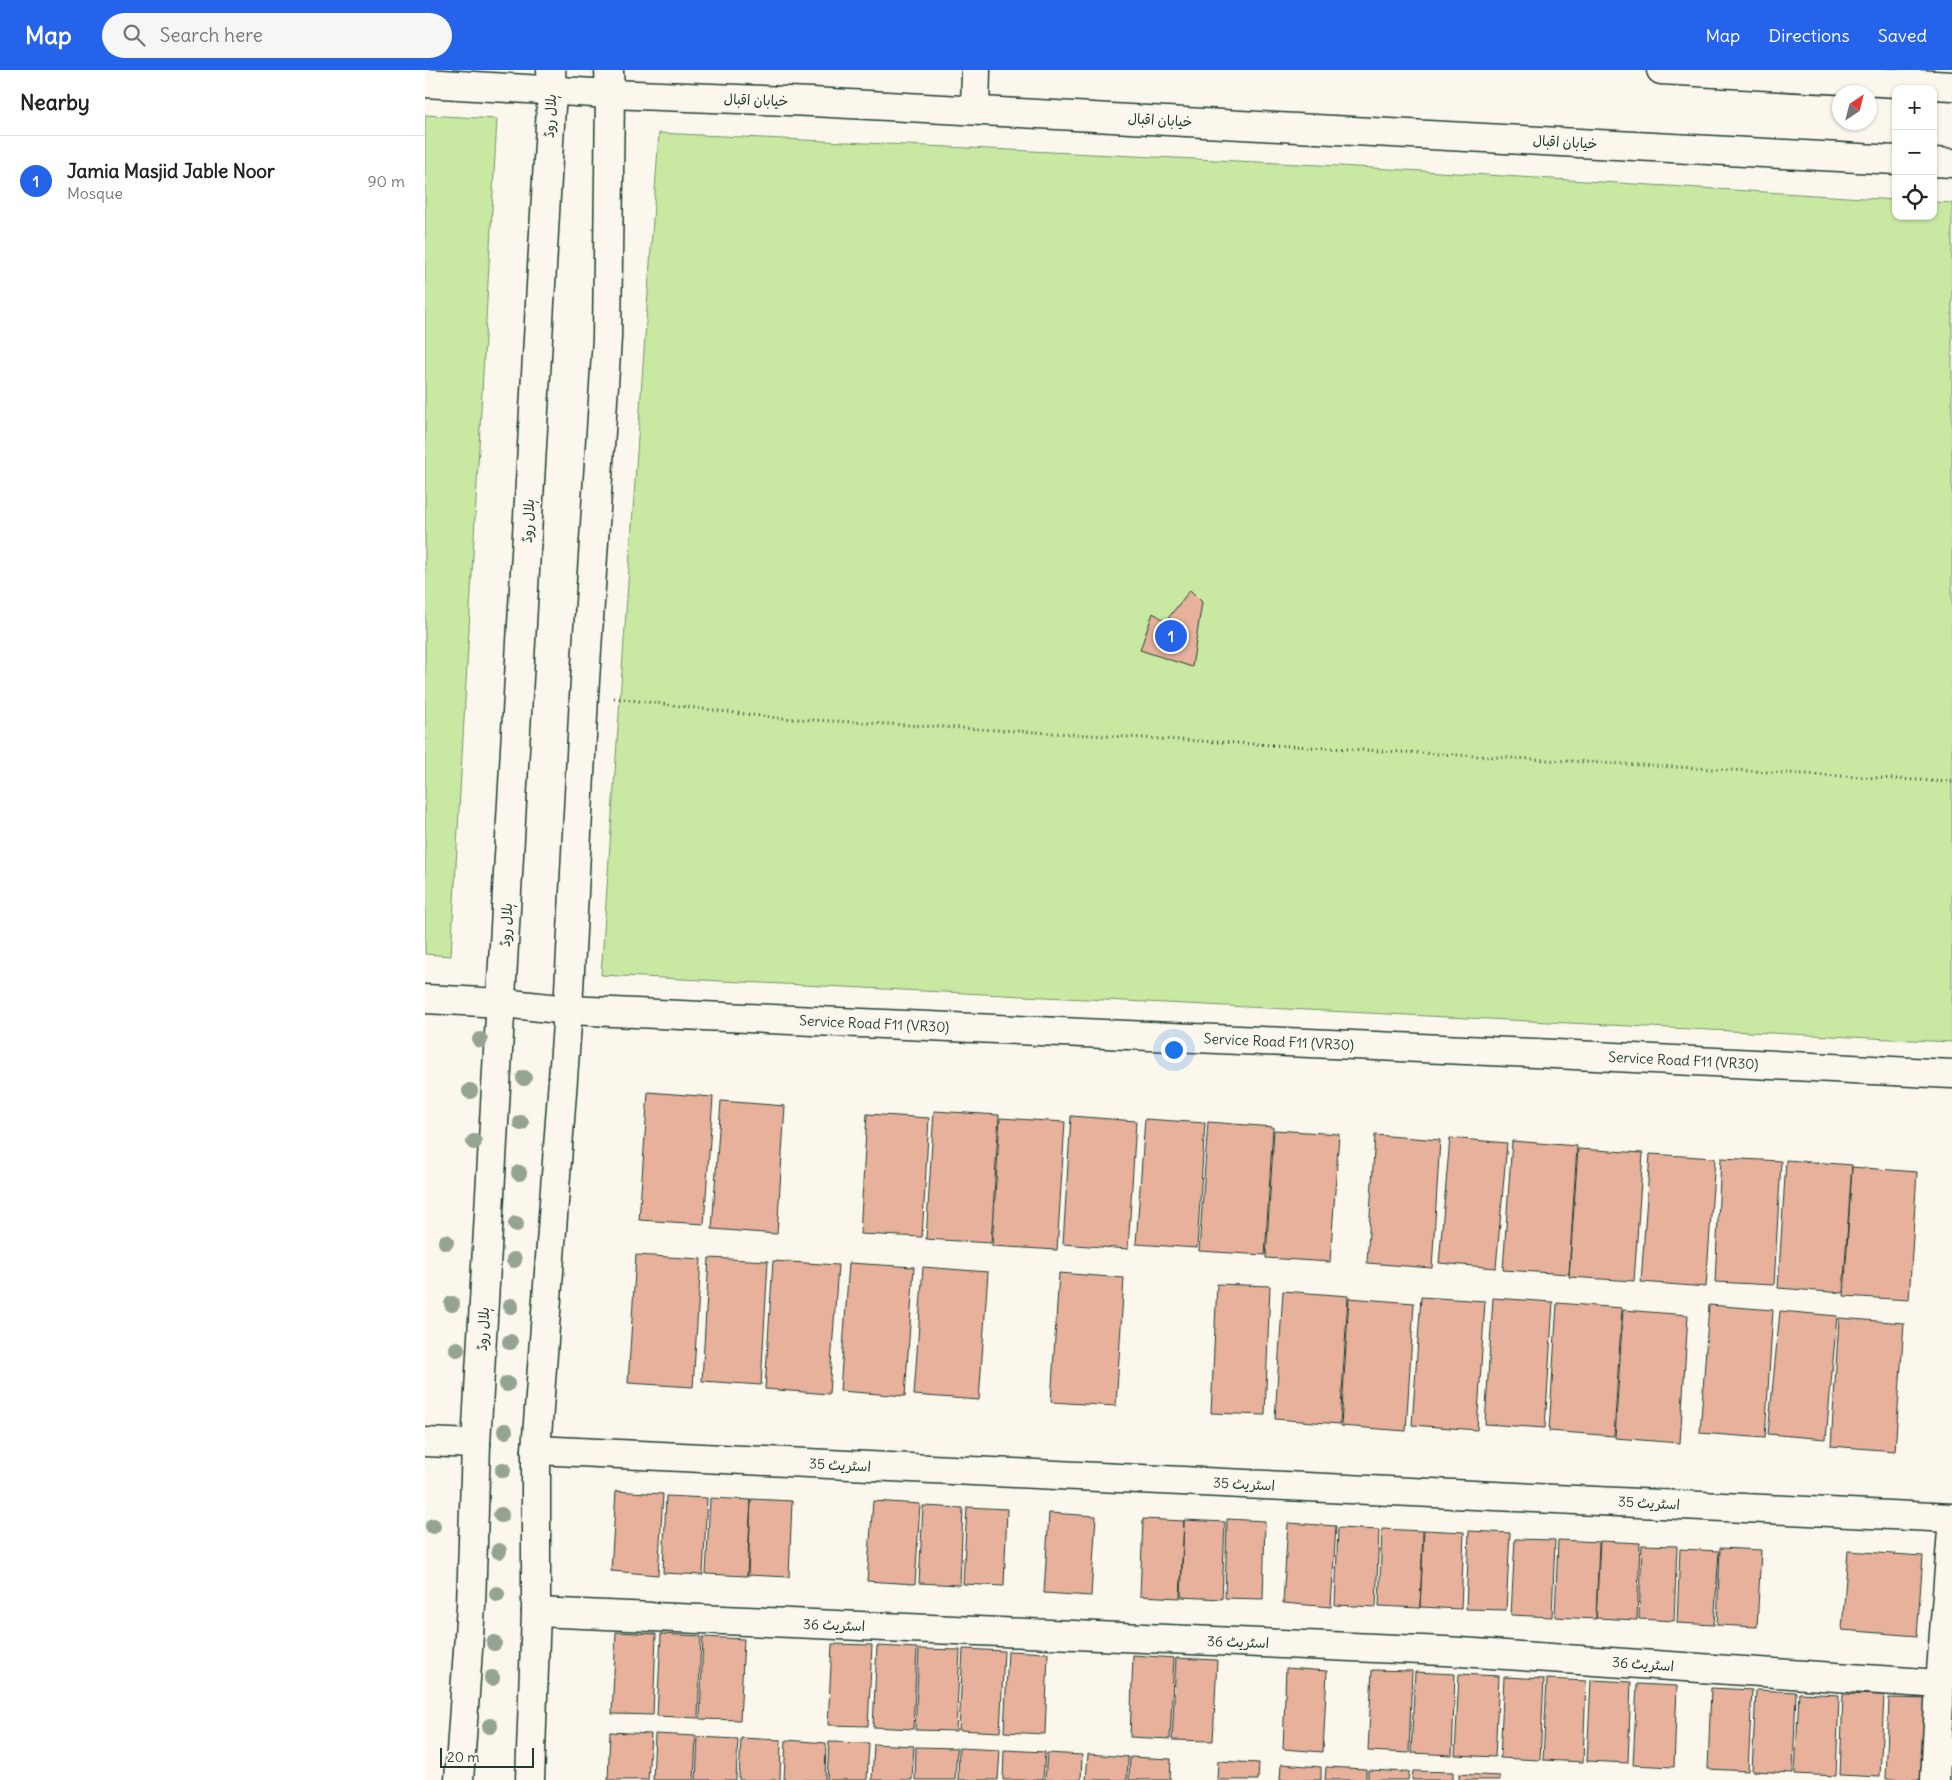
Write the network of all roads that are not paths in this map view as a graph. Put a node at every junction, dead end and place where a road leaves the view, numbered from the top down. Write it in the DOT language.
graph roads {
  1 [pos="976,70"];
  2 [pos="1661,70"];
  3 [pos="551,80"];
  4 [pos="609,82"];
  5 [pos="425,83"];
  6 [pos="1952,86"];
  7 [pos="975,110"];
  8 [pos="1892,160"];
  9 [pos="1937,162"];
  10 [pos="1952,163"];
  11 [pos="425,999"];
  12 [pos="501,1003"];
  13 [pos="568,1010"];
  14 [pos="1952,1074"];
  15 [pos="425,1442"];
  16 [pos="477,1444"];
  17 [pos="537,1450"];
  18 [pos="1952,1518"];
  19 [pos="1952,1530"];
  20 [pos="536,1612"];
  21 [pos="1940,1684"];
  22 [pos="459,1780"];
  23 [pos="530,1780"];
  24 [pos="1935,1780"];
  1 -- 7 [label="street"];
  2 -- 6 [label="street"];
  3 -- 4 [label="street, خیابان اقبال"];
  3 -- 5 [label="street, خیابان اقبال"];
  3 -- 12 [label="street, ہلال روڈ"];
  4 -- 7 [label="street, خیابان اقبال"];
  4 -- 13 [label="street"];
  7 -- 8 [label="street, خیابان اقبال"];
  9 -- 10 [label="street"];
  11 -- 12 [label="street, Service Road F11 (VR30)"];
  12 -- 13 [label="street, Service Road F11 (VR30)"];
  12 -- 16 [label="street, ہلال روڈ"];
  13 -- 14 [label="street, Service Road F11 (VR30)"];
  13 -- 17 [label="street"];
  15 -- 16 [label="street"];
  16 -- 22 [label="street, ہلال روڈ"];
  17 -- 18 [label="street, اسٹریٹ 35"];
  17 -- 20 [label="street"];
  19 -- 21 [label="street"];
  20 -- 21 [label="street, اسٹریٹ 36"];
  20 -- 23 [label="street"];
  21 -- 24 [label="street"];
}
